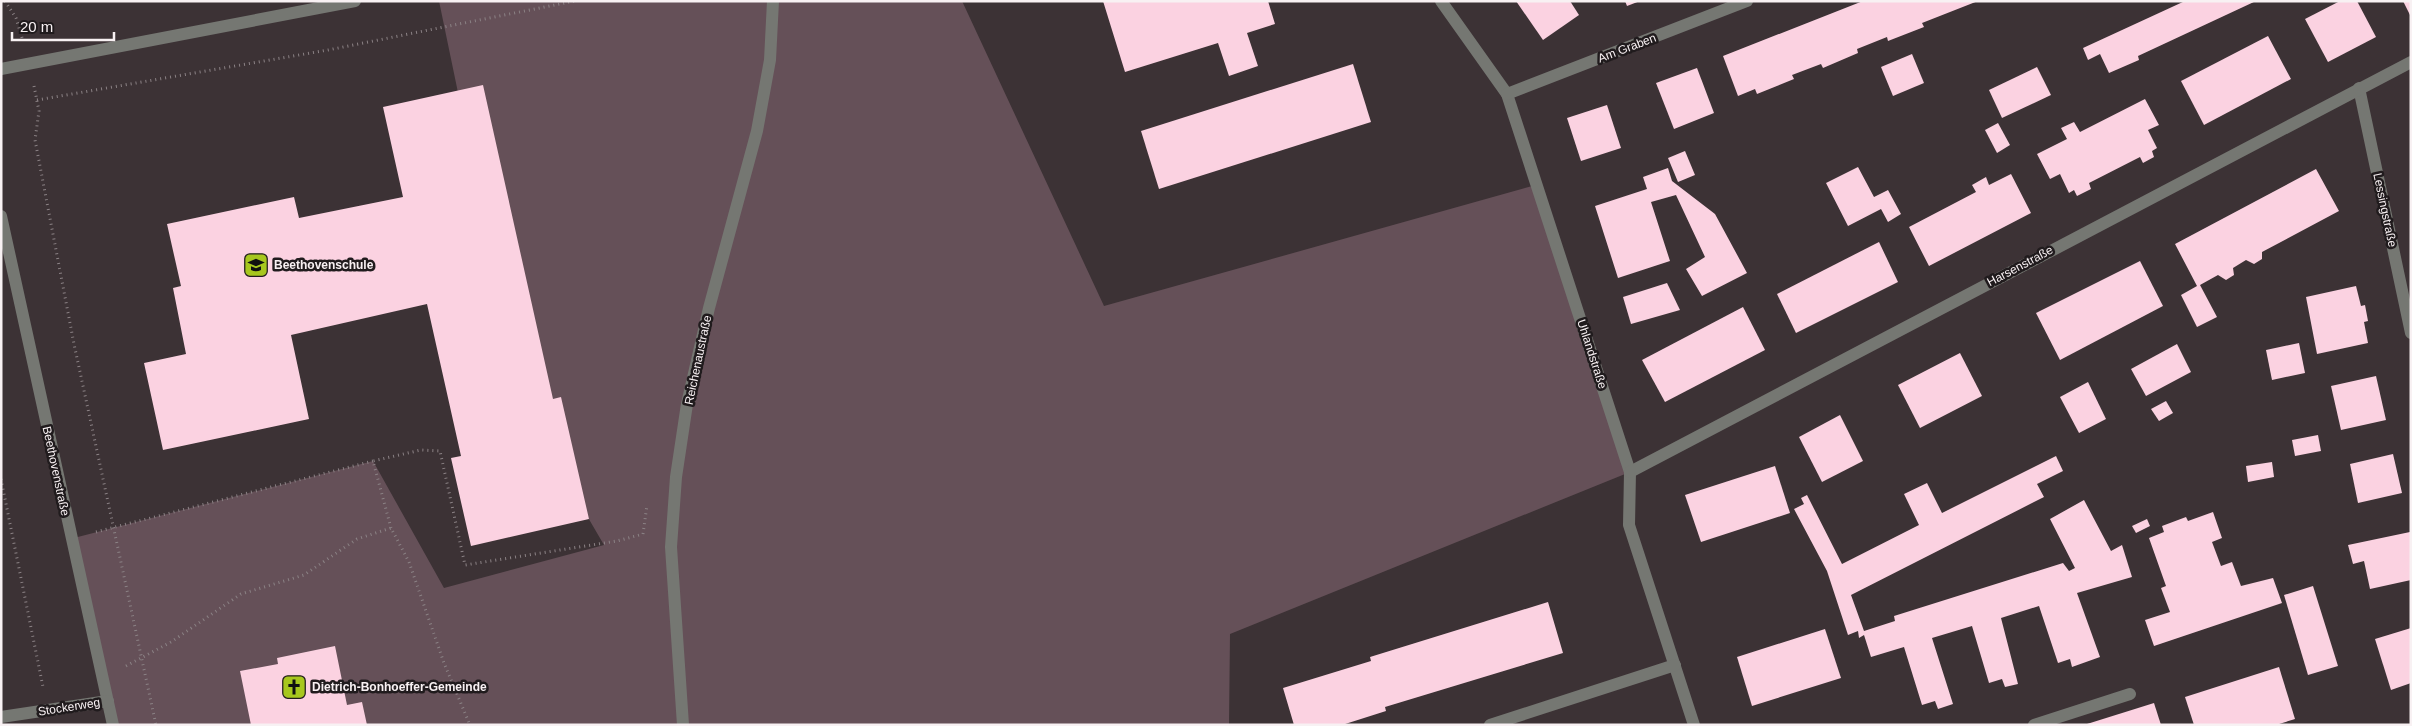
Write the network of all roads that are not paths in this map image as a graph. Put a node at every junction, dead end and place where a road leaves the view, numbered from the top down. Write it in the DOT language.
graph roads {
  1 [pos="354,1"];
  2 [pos="773,1"];
  3 [pos="1441,1"];
  4 [pos="1747,1"];
  5 [pos="2411,62"];
  6 [pos="1,69"];
  7 [pos="2358,88"];
  8 [pos="1507,94"];
  9 [pos="1,216"];
  10 [pos="2411,333"];
  11 [pos="1630,472"];
  12 [pos="1675,665"];
  13 [pos="2130,694"];
  14 [pos="108,701"];
  15 [pos="1,718"];
  16 [pos="112,725"];
  17 [pos="683,725"];
  18 [pos="1490,725"];
  19 [pos="1694,725"];
  20 [pos="2034,725"];
  1 -- 6 [label="street"];
  2 -- 17 [label="street, Reichenaustraße"];
  3 -- 8 [label="street, Uhlandstraße"];
  4 -- 8 [label="street, Am Graben"];
  5 -- 7 [label="street, Harsenstraße"];
  7 -- 10 [label="street, Lessingstraße"];
  7 -- 11 [label="street, Harsenstraße"];
  8 -- 11 [label="street, Uhlandstraße"];
  9 -- 14 [label="street, Beethovenstraße"];
  11 -- 12 [label="street, Uhlandstraße"];
  12 -- 18 [label="street"];
  12 -- 19 [label="street, Uhlandstraße"];
  13 -- 20 [label="street"];
  14 -- 15 [label="street, Stockerweg"];
  14 -- 16 [label="street, Beethovenstraße"];
}
